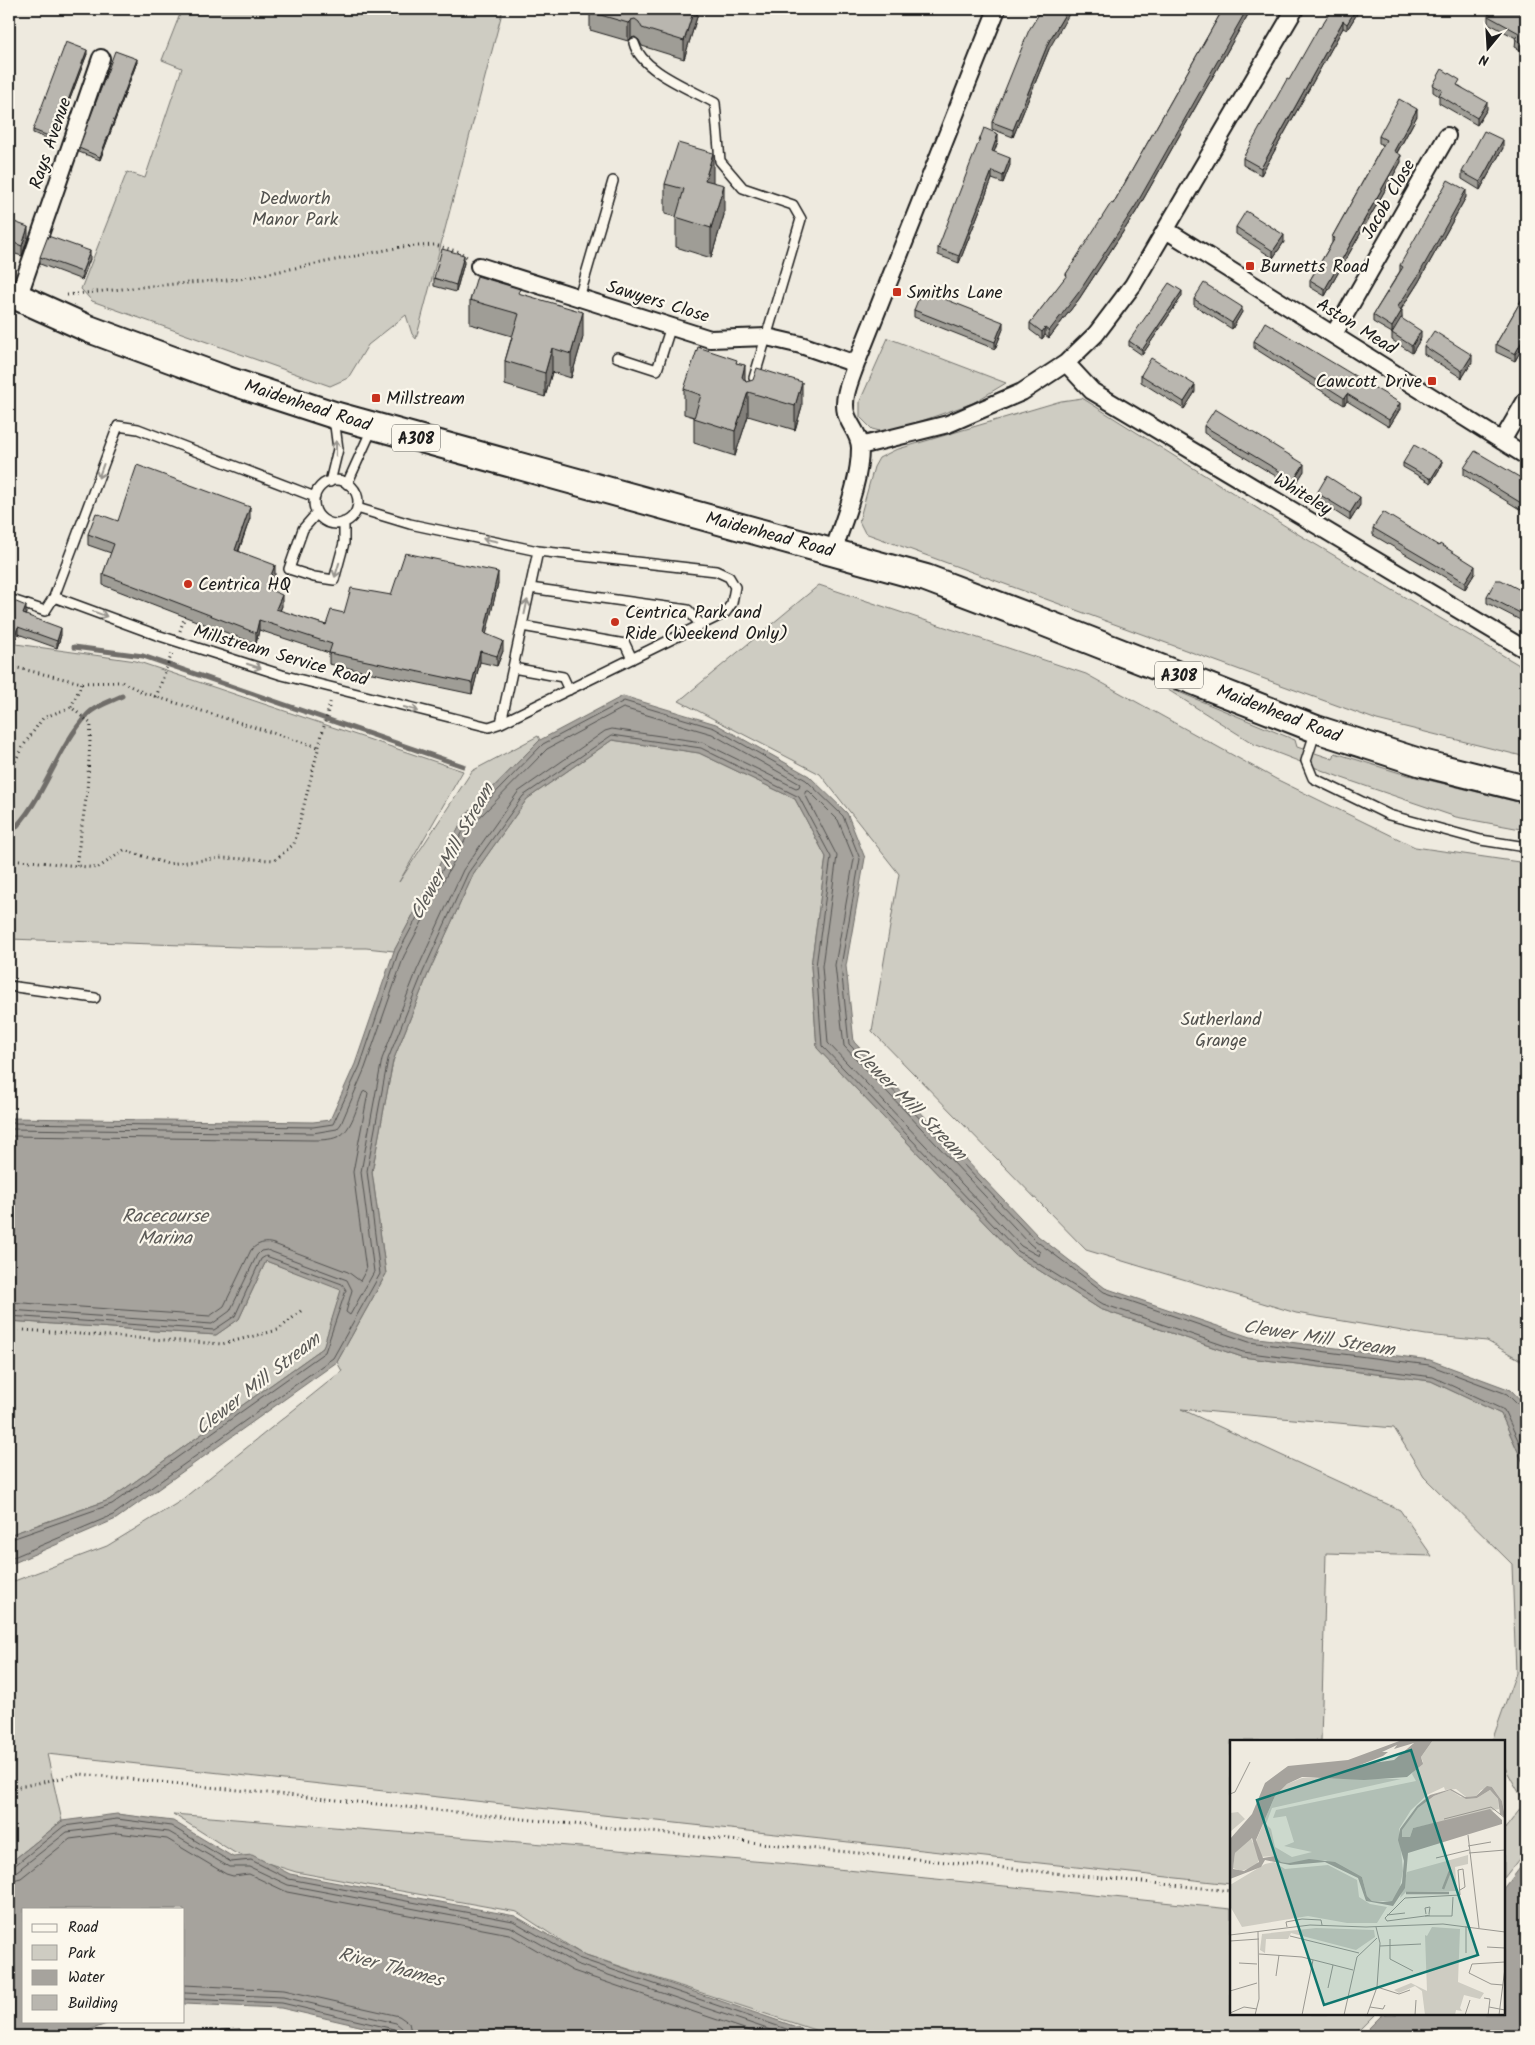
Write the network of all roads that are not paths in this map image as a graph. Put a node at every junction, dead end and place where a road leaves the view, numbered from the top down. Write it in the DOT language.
graph roads {
  1 [pos="997,9"];
  2 [pos="1295,9"];
  3 [pos="634,43"];
  4 [pos="101,58"];
  5 [pos="1447,136"];
  6 [pos="613,181"];
  7 [pos="1166,230"];
  8 [pos="479,266"];
  9 [pos="20,298"];
  10 [pos="579,298"];
  11 [pos="671,326"];
  12 [pos="1334,334"];
  13 [pos="767,337"];
  14 [pos="617,357"];
  15 [pos="1066,363"];
  16 [pos="856,364"];
  17 [pos="750,391"];
  18 [pos="1526,400"];
  19 [pos="334,415"];
  20 [pos="373,426"];
  21 [pos="1502,442"];
  22 [pos="860,446"];
  23 [pos="1526,456"];
  24 [pos="330,482"];
  25 [pos="347,484"];
  26 [pos="315,497"];
  27 [pos="357,508"];
  28 [pos="317,513"];
  29 [pos="344,522"];
  30 [pos="538,550"];
  31 [pos="833,552"];
  32 [pos="530,588"];
  33 [pos="54,597"];
  34 [pos="9,599"];
  35 [pos="701,625"];
  36 [pos="522,626"];
  37 [pos="1526,650"];
  38 [pos="632,659"];
  39 [pos="513,668"];
  40 [pos="569,690"];
  41 [pos="501,723"];
  42 [pos="1316,729"];
  43 [pos="1526,790"];
  44 [pos="1526,847"];
  45 [pos="9,986"];
  46 [pos="95,998"];
  1 -- 16 [label="street"];
  2 -- 7 [label="street"];
  3 -- 13 [label="lane"];
  4 -- 9 [label="street, Rays Avenue"];
  5 -- 12 [label="street, Jacob Close"];
  6 -- 10 [label="lane"];
  7 -- 12 [label="street, Aston Mead"];
  7 -- 15 [label="street"];
  8 -- 10 [label="street, Sawyers Close"];
  9 -- 19 [label="main road, Maidenhead Road / A308"];
  10 -- 11 [label="street, Sawyers Close"];
  11 -- 13 [label="street, Sawyers Close"];
  11 -- 14 [label="lane"];
  12 -- 21 [label="street, Aston Mead"];
  13 -- 16 [label="street, Sawyers Close"];
  13 -- 17 [label="lane"];
  15 -- 22 [label="street"];
  15 -- 37 [label="street, Whiteley"];
  16 -- 22 [label="street"];
  18 -- 21 [label="street"];
  19 -- 20 [label="main road, Maidenhead Road / A308"];
  24 -- 19 [label="lane, one-way"];
  20 -- 25 [label="lane"];
  20 -- 31 [label="main road, Maidenhead Road / A308"];
  21 -- 23 [label="street, Aston Mead"];
  22 -- 31 [label="street"];
  24 -- 25 [label="lane"];
  24 -- 26 [label="lane"];
  25 -- 27 [label="lane"];
  26 -- 28 [label="lane"];
  26 -- 33 [label="lane, one-way"];
  27 -- 29 [label="lane"];
  30 -- 27 [label="lane, Millstream Service Road, one-way"];
  28 -- 29 [label="lane"];
  29 -- 28 [label="lane, one-way"];
  30 -- 32 [label="lane"];
  30 -- 35 [label="lane, Millstream Service Road"];
  31 -- 42 [label="main road, Maidenhead Road / A308"];
  32 -- 35 [label="lane"];
  36 -- 32 [label="lane, one-way"];
  33 -- 34 [label="lane"];
  33 -- 41 [label="lane, Millstream Service Road, one-way"];
  35 -- 38 [label="lane, Millstream Service Road"];
  36 -- 38 [label="lane"];
  36 -- 39 [label="lane"];
  38 -- 40 [label="lane, Millstream Service Road"];
  39 -- 40 [label="lane"];
  39 -- 41 [label="lane"];
  40 -- 41 [label="lane, Millstream Service Road"];
  42 -- 43 [label="main road, Maidenhead Road / A308"];
  42 -- 44 [label="lane"];
  45 -- 46 [label="lane"];
}
